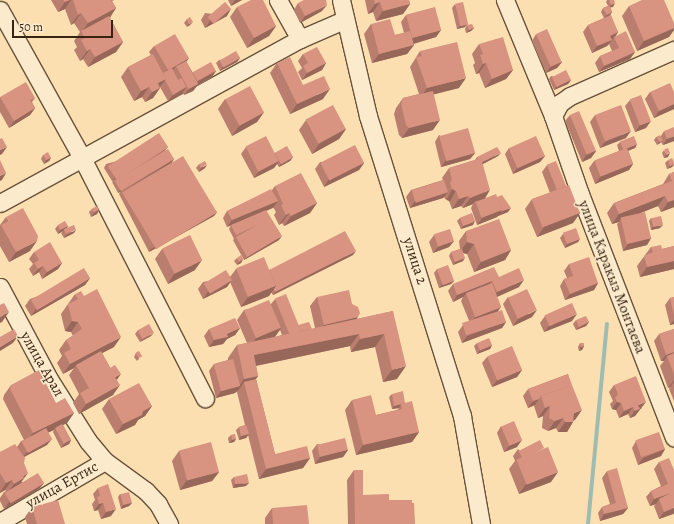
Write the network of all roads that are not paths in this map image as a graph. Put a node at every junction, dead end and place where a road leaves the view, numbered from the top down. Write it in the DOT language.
graph roads {
  1 [pos="278,0"];
  2 [pos="341,0"];
  3 [pos="505,0"];
  4 [pos="0,10"];
  5 [pos="344,20"];
  6 [pos="300,39"];
  7 [pos="674,50"];
  8 [pos="553,116"];
  9 [pos="82,158"];
  10 [pos="0,203"];
  11 [pos="0,287"];
  12 [pos="205,398"];
  13 [pos="674,437"];
  14 [pos="105,461"];
  15 [pos="0,522"];
  16 [pos="169,524"];
  17 [pos="481,524"];
  1 -- 6 [label="street"];
  2 -- 5 [label="street, улица 2"];
  3 -- 8 [label="street, улица Каракыз Монтаева"];
  4 -- 9 [label="street"];
  5 -- 6 [label="street"];
  5 -- 17 [label="street, улица 2"];
  6 -- 9 [label="street"];
  7 -- 8 [label="street"];
  8 -- 13 [label="street, улица Каракыз Монтаева"];
  9 -- 10 [label="street"];
  9 -- 12 [label="street"];
  11 -- 14 [label="street, улица Арал"];
  14 -- 15 [label="street, улица Ертис"];
  14 -- 16 [label="street, улица Арал"];
}
